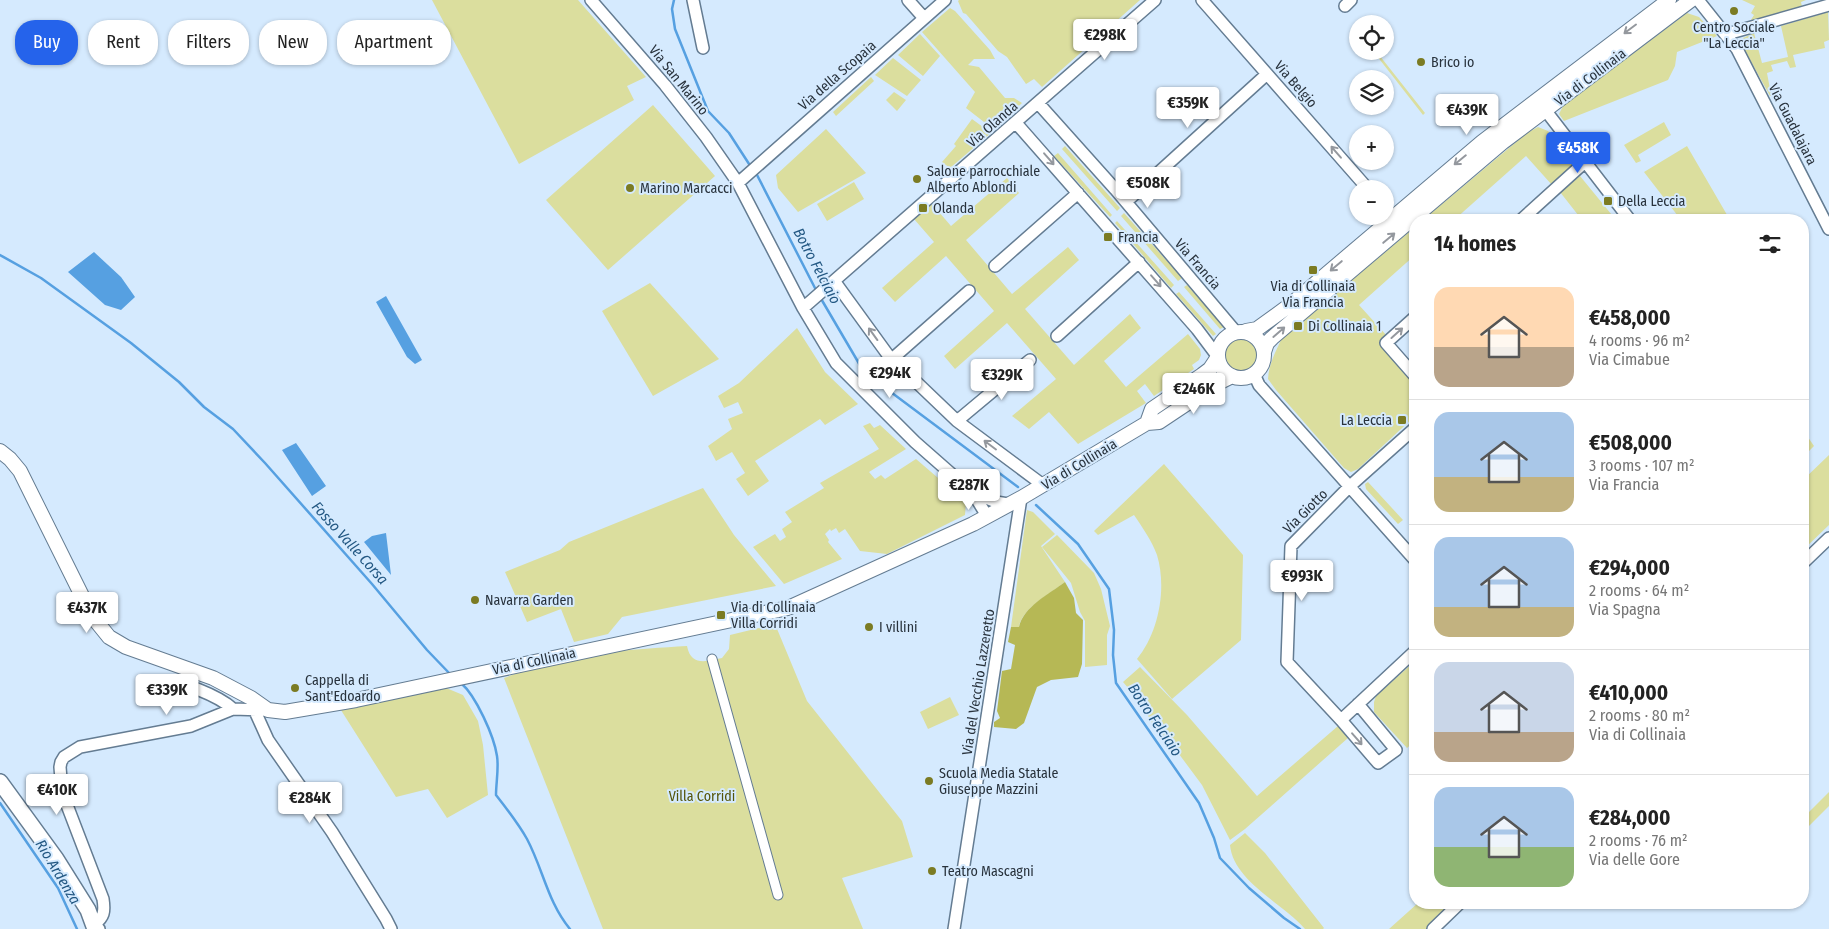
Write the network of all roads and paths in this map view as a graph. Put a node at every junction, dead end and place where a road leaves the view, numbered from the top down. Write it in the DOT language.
graph roads {
  1 [pos="591,0"];
  2 [pos="694,0"];
  3 [pos="908,0"];
  4 [pos="945,0"];
  5 [pos="1154,0"];
  6 [pos="1202,0"];
  7 [pos="1669,0"];
  8 [pos="1692,0"];
  9 [pos="1698,0"];
  10 [pos="1829,5"];
  11 [pos="924,18"];
  12 [pos="1727,34"];
  13 [pos="703,48"];
  14 [pos="1267,74"];
  15 [pos="1038,103"];
  16 [pos="1546,111"];
  17 [pos="1016,123"];
  18 [pos="1585,162"];
  19 [pos="1360,180"];
  20 [pos="738,182"];
  21 [pos="1078,193"];
  22 [pos="1126,202"];
  23 [pos="1394,209"];
  24 [pos="1417,214"];
  25 [pos="1528,214"];
  26 [pos="1625,214"];
  27 [pos="1409,221"];
  28 [pos="1376,225"];
  29 [pos="1829,229"];
  30 [pos="1139,262"];
  31 [pos="996,266"];
  32 [pos="834,283"];
  33 [pos="969,291"];
  34 [pos="803,308"];
  35 [pos="1409,323"];
  36 [pos="1241,332"];
  37 [pos="1057,336"];
  38 [pos="1264,352"];
  39 [pos="1218,357"];
  40 [pos="892,359"];
  41 [pos="1030,360"];
  42 [pos="1409,369"];
  43 [pos="1254,374"];
  44 [pos="1232,376"];
  45 [pos="957,421"];
  46 [pos="1147,423"];
  47 [pos="1409,433"];
  48 [pos="0,451"];
  49 [pos="1043,485"];
  50 [pos="1350,486"];
  51 [pos="973,493"];
  52 [pos="1015,501"];
  53 [pos="987,516"];
  54 [pos="1829,538"];
  55 [pos="1409,553"];
  56 [pos="1809,557"];
  57 [pos="1409,657"];
  58 [pos="712,658"];
  59 [pos="161,684"];
  60 [pos="1358,704"];
  61 [pos="233,709"];
  62 [pos="254,709"];
  63 [pos="268,710"];
  64 [pos="1341,720"];
  65 [pos="0,782"];
  66 [pos="778,896"];
  67 [pos="1453,909"];
  68 [pos="96,928"];
  69 [pos="391,929"];
  70 [pos="954,929"];
  71 [pos="1434,929"];
  1 -- 20 [label="street, Via San Marino"];
  2 -- 13 [label="street"];
  3 -- 11 [label="street"];
  4 -- 11 [label="street, Via della Scopaia"];
  5 -- 15 [label="street, Via Olanda"];
  6 -- 14 [label="street, Via Belgio"];
  7 -- 23 [label="street, Via di Collinaia, one-way"];
  8 -- 16 [label="street, Via di Collinaia"];
  9 -- 12 [label="street, Via Guadalajara"];
  10 -- 12 [label="street"];
  11 -- 20 [label="street, Via della Scopaia"];
  12 -- 29 [label="street, Via Guadalajara"];
  19 -- 14 [label="street, Via Belgio, one-way"];
  14 -- 22 [label="street"];
  15 -- 17 [label="street, Via Olanda"];
  15 -- 22 [label="street, Via Francia"];
  16 -- 18 [label="street"];
  24 -- 16 [label="street, Via di Collinaia, one-way"];
  17 -- 21 [label="street, one-way"];
  17 -- 32 [label="street, Via Olanda"];
  18 -- 25 [label="street"];
  18 -- 26 [label="street"];
  20 -- 34 [label="street, Via San Marino"];
  21 -- 30 [label="street"];
  21 -- 31 [label="street"];
  22 -- 36 [label="street, Via Francia"];
  38 -- 27 [label="street, Via di Collinaia, one-way"];
  28 -- 36 [label="street, Via di Collinaia, one-way"];
  30 -- 37 [label="street"];
  30 -- 39 [label="street, one-way"];
  32 -- 34 [label="street, Via Olanda"];
  40 -- 32 [label="street, one-way"];
  33 -- 40 [label="street"];
  34 -- 51 [label="street, Via San Marino"];
  42 -- 35 [label="street, one-way"];
  36 -- 38 [label="street"];
  36 -- 39 [label="street"];
  38 -- 43 [label="street"];
  39 -- 44 [label="street"];
  39 -- 46 [label="street, Via di Collinaia"];
  40 -- 45 [label="street"];
  41 -- 45 [label="street"];
  43 -- 44 [label="street"];
  43 -- 50 [label="street"];
  44 -- 46 [label="street, Via di Collinaia"];
  49 -- 45 [label="street, one-way"];
  46 -- 49 [label="street, Via di Collinaia"];
  47 -- 50 [label="street, Via Giotto"];
  48 -- 63 [label="street"];
  49 -- 52 [label="street, Via di Collinaia"];
  50 -- 55 [label="street"];
  50 -- 64 [label="street, Via Giotto"];
  51 -- 52 [label="street"];
  51 -- 53 [label="street"];
  52 -- 53 [label="street, Via di Collinaia"];
  52 -- 70 [label="street, Via del Vecchio Lazzeretto"];
  53 -- 63 [label="street, Via di Collinaia"];
  54 -- 56 [label="street"];
  57 -- 60 [label="street"];
  58 -- 66 [label="street"];
  59 -- 61 [label="street"];
  60 -- 64 [label="street"];
  64 -- 60 [label="street, Via Giotto, one-way"];
  61 -- 62 [label="street, Via di Collinaia"];
  61 -- 68 [label="street, Via di Collinaia"];
  62 -- 63 [label="street, Via di Collinaia"];
  62 -- 69 [label="street"];
  65 -- 68 [label="main road"];
  67 -- 71 [label="street"];
}
